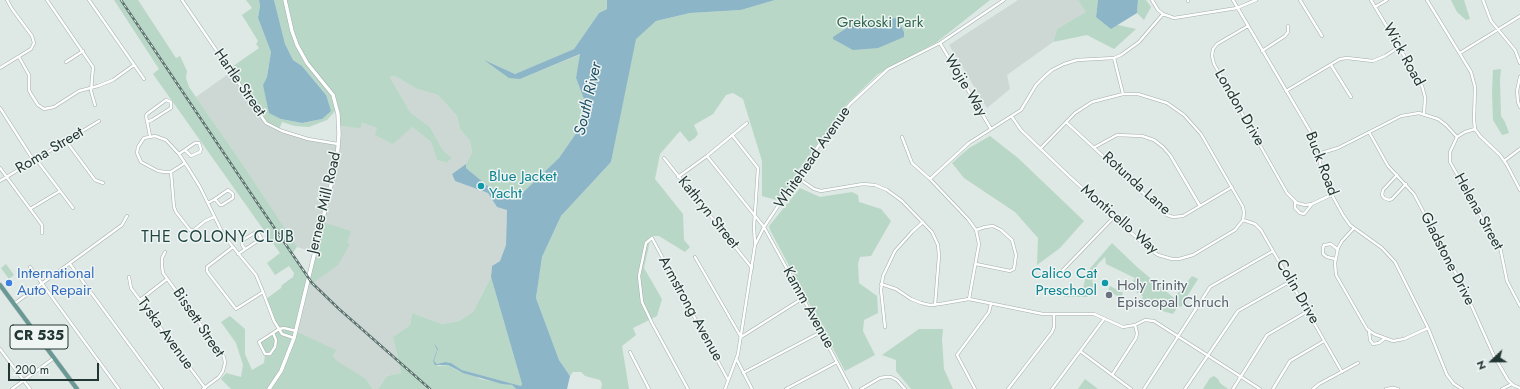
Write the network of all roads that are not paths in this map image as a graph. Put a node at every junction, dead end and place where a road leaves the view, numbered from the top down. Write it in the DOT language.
graph roads {
  1 [pos="7,0"];
  2 [pos="47,0"];
  3 [pos="89,0"];
  4 [pos="182,0"];
  5 [pos="285,0"];
  6 [pos="1004,0"];
  7 [pos="1152,0"];
  8 [pos="1233,0"];
  9 [pos="1256,0"];
  10 [pos="1300,0"];
  11 [pos="1371,0"];
  12 [pos="1387,0"];
  13 [pos="1427,0"];
  14 [pos="1484,0"];
  15 [pos="1375,7"];
  16 [pos="1237,8"];
  17 [pos="1163,14"];
  18 [pos="1520,16"];
  19 [pos="1248,26"];
  20 [pos="1288,26"];
  21 [pos="1497,29"];
  22 [pos="1322,36"];
  23 [pos="940,43"];
  24 [pos="1399,47"];
  25 [pos="83,51"];
  26 [pos="1262,51"];
  27 [pos="1460,53"];
  28 [pos="19,57"];
  29 [pos="1114,58"];
  30 [pos="66,62"];
  31 [pos="1520,63"];
  32 [pos="1331,65"];
  33 [pos="134,66"];
  34 [pos="0,68"];
  35 [pos="1520,78"];
  36 [pos="144,79"];
  37 [pos="91,87"];
  38 [pos="1286,91"];
  39 [pos="1123,94"];
  40 [pos="1351,97"];
  41 [pos="95,105"];
  42 [pos="1520,107"];
  43 [pos="0,108"];
  44 [pos="1424,114"];
  45 [pos="1012,117"];
  46 [pos="99,121"];
  47 [pos="147,122"];
  48 [pos="1066,122"];
  49 [pos="747,123"];
  50 [pos="991,129"];
  51 [pos="1475,129"];
  52 [pos="1369,132"];
  53 [pos="732,135"];
  54 [pos="150,136"];
  55 [pos="1456,137"];
  56 [pos="902,138"];
  57 [pos="66,141"];
  58 [pos="338,144"];
  59 [pos="1094,147"];
  60 [pos="1041,148"];
  61 [pos="1520,149"];
  62 [pos="185,150"];
  63 [pos="179,154"];
  64 [pos="1318,154"];
  65 [pos="707,156"];
  66 [pos="664,158"];
  67 [pos="35,160"];
  68 [pos="1504,161"];
  69 [pos="185,163"];
  70 [pos="0,168"];
  71 [pos="171,172"];
  72 [pos="1397,174"];
  73 [pos="6,177"];
  74 [pos="678,177"];
  75 [pos="798,178"];
  76 [pos="930,179"];
  77 [pos="0,181"];
  78 [pos="103,183"];
  79 [pos="1406,184"];
  80 [pos="1232,188"];
  81 [pos="1520,190"];
  82 [pos="60,191"];
  83 [pos="1332,195"];
  84 [pos="215,199"];
  85 [pos="1294,201"];
  86 [pos="208,203"];
  87 [pos="1312,204"];
  88 [pos="1200,206"];
  89 [pos="72,208"];
  90 [pos="30,209"];
  91 [pos="127,216"];
  92 [pos="214,217"];
  93 [pos="1114,217"];
  94 [pos="755,218"];
  95 [pos="1243,220"];
  96 [pos="922,222"];
  97 [pos="764,227"];
  98 [pos="1354,228"];
  99 [pos="976,230"];
  100 [pos="42,233"];
  101 [pos="755,245"];
  102 [pos="233,247"];
  103 [pos="245,249"];
  104 [pos="1337,249"];
  105 [pos="1273,251"];
  106 [pos="165,252"];
  107 [pos="238,254"];
  108 [pos="695,257"];
  109 [pos="1335,259"];
  110 [pos="70,264"];
  111 [pos="976,264"];
  112 [pos="30,267"];
  113 [pos="752,268"];
  114 [pos="1060,276"];
  115 [pos="129,277"];
  116 [pos="168,279"];
  117 [pos="1291,281"];
  118 [pos="42,284"];
  119 [pos="881,284"];
  120 [pos="0,285"];
  121 [pos="264,292"];
  122 [pos="803,298"];
  123 [pos="969,299"];
  124 [pos="1518,299"];
  125 [pos="140,300"];
  126 [pos="14,304"];
  127 [pos="991,304"];
  128 [pos="935,305"];
  129 [pos="1520,306"];
  130 [pos="1308,312"];
  131 [pos="1054,314"];
  132 [pos="1104,319"];
  133 [pos="1135,325"];
  134 [pos="885,327"];
  135 [pos="1428,328"];
  136 [pos="278,329"];
  137 [pos="1369,330"];
  138 [pos="296,331"];
  139 [pos="821,332"];
  140 [pos="273,333"];
  141 [pos="1179,336"];
  142 [pos="741,337"];
  143 [pos="294,338"];
  144 [pos="1384,338"];
  145 [pos="1324,341"];
  146 [pos="0,349"];
  147 [pos="1080,351"];
  148 [pos="630,352"];
  149 [pos="1208,356"];
  150 [pos="54,358"];
  151 [pos="736,360"];
  152 [pos="837,362"];
  153 [pos="1358,363"];
  154 [pos="1342,372"];
  155 [pos="743,373"];
  156 [pos="1112,374"];
  157 [pos="1241,376"];
  158 [pos="728,380"];
  159 [pos="24,381"];
  160 [pos="1512,384"];
  161 [pos="1520,388"];
  162 [pos="12,389"];
  163 [pos="30,389"];
  164 [pos="77,389"];
  165 [pos="120,389"];
  166 [pos="162,389"];
  167 [pos="205,389"];
  168 [pos="269,389"];
  169 [pos="649,389"];
  170 [pos="688,389"];
  171 [pos="725,389"];
  172 [pos="752,389"];
  173 [pos="786,389"];
  174 [pos="851,389"];
  175 [pos="861,389"];
  176 [pos="905,389"];
  177 [pos="975,389"];
  178 [pos="1008,389"];
  179 [pos="1052,389"];
  180 [pos="1131,389"];
  181 [pos="1144,389"];
  182 [pos="1185,389"];
  183 [pos="1233,389"];
  184 [pos="1260,389"];
  185 [pos="1273,389"];
  186 [pos="1313,389"];
  187 [pos="1386,389"];
  188 [pos="1398,389"];
  189 [pos="1462,389"];
  190 [pos="1502,389"];
  1 -- 28 [label="street"];
  2 -- 25 [label="street"];
  3 -- 33 [label="street"];
  4 -- 58 [label="street, Hartle Street"];
  5 -- 58 [label="street, Jernee Mill Road"];
  6 -- 23 [label="street, Whitehead Avenue"];
  7 -- 17 [label="street"];
  8 -- 16 [label="street"];
  9 -- 16 [label="street"];
  10 -- 22 [label="street"];
  11 -- 15 [label="street, Wick Road"];
  12 -- 15 [label="street"];
  13 -- 27 [label="street"];
  14 -- 21 [label="street"];
  15 -- 24 [label="street, Wick Road"];
  16 -- 17 [label="street"];
  16 -- 19 [label="street"];
  17 -- 29 [label="street"];
  18 -- 21 [label="street"];
  19 -- 26 [label="street, Buck Road"];
  19 -- 85 [label="street, London Drive"];
  20 -- 26 [label="street"];
  21 -- 27 [label="street"];
  21 -- 31 [label="street"];
  23 -- 50 [label="street, Wojie Way"];
  23 -- 75 [label="street, Whitehead Avenue"];
  24 -- 32 [label="street"];
  24 -- 44 [label="street, Wick Road"];
  25 -- 30 [label="street"];
  25 -- 37 [label="street"];
  26 -- 38 [label="street, Buck Road"];
  27 -- 51 [label="street"];
  28 -- 34 [label="street"];
  28 -- 37 [label="street"];
  29 -- 39 [label="street"];
  29 -- 45 [label="street"];
  32 -- 38 [label="street"];
  32 -- 40 [label="street"];
  33 -- 36 [label="street"];
  33 -- 37 [label="street"];
  35 -- 42 [label="street"];
  37 -- 41 [label="street"];
  38 -- 64 [label="street, Buck Road"];
  39 -- 48 [label="street"];
  39 -- 80 [label="street"];
  43 -- 67 [label="street"];
  44 -- 52 [label="street"];
  44 -- 55 [label="street"];
  45 -- 50 [label="street"];
  45 -- 60 [label="street, Monticello Way"];
  46 -- 57 [label="street, Roma Street"];
  47 -- 47 [label="street"];
  47 -- 54 [label="street"];
  48 -- 59 [label="street, Rotunda Lane"];
  48 -- 60 [label="street"];
  49 -- 53 [label="street"];
  50 -- 76 [label="street"];
  51 -- 55 [label="street"];
  51 -- 68 [label="street"];
  52 -- 64 [label="street"];
  52 -- 72 [label="street, Gladstone Drive"];
  53 -- 65 [label="street"];
  53 -- 94 [label="street"];
  54 -- 63 [label="street"];
  54 -- 71 [label="street"];
  55 -- 124 [label="street, Helena Street"];
  56 -- 76 [label="street"];
  57 -- 67 [label="street, Roma Street"];
  57 -- 78 [label="street"];
  58 -- 138 [label="street, Jernee Mill Road"];
  59 -- 88 [label="street, Rotunda Lane"];
  59 -- 88 [label="street"];
  60 -- 93 [label="street, Monticello Way"];
  61 -- 68 [label="street"];
  62 -- 62 [label="street"];
  62 -- 63 [label="street"];
  63 -- 69 [label="street"];
  64 -- 83 [label="street, Buck Road"];
  65 -- 74 [label="street"];
  65 -- 94 [label="street, Kamm Avenue"];
  66 -- 74 [label="street, Kathryn Street"];
  67 -- 73 [label="street, Roma Street"];
  67 -- 82 [label="street"];
  68 -- 81 [label="street"];
  69 -- 71 [label="street"];
  69 -- 86 [label="street"];
  70 -- 73 [label="street"];
  71 -- 92 [label="street"];
  72 -- 79 [label="street, Gladstone Drive"];
  72 -- 79 [label="street"];
  73 -- 77 [label="street, Roma Street"];
  73 -- 90 [label="street"];
  74 -- 113 [label="street, Kathryn Street"];
  75 -- 96 [label="street"];
  75 -- 97 [label="street, Whitehead Avenue"];
  76 -- 99 [label="street"];
  79 -- 160 [label="street, Gladstone Drive"];
  80 -- 88 [label="street, Rotunda Lane"];
  80 -- 95 [label="street"];
  82 -- 89 [label="street"];
  82 -- 90 [label="street"];
  83 -- 87 [label="street, London Drive"];
  83 -- 98 [label="street, Buck Road"];
  84 -- 84 [label="street"];
  84 -- 86 [label="street"];
  85 -- 87 [label="street"];
  85 -- 87 [label="street, London Drive"];
  86 -- 92 [label="street"];
  90 -- 100 [label="street"];
  91 -- 110 [label="street"];
  92 -- 102 [label="street"];
  93 -- 95 [label="street, Monticello Way"];
  93 -- 114 [label="street"];
  94 -- 97 [label="street, Kamm Avenue"];
  94 -- 101 [label="street"];
  95 -- 105 [label="street, Colin Drive"];
  96 -- 119 [label="street"];
  96 -- 128 [label="street"];
  97 -- 101 [label="street, Whitehead Avenue"];
  97 -- 122 [label="street, Kamm Avenue"];
  98 -- 104 [label="street"];
  98 -- 135 [label="street, Buck Road"];
  99 -- 111 [label="street"];
  99 -- 111 [label="street"];
  101 -- 113 [label="street, Whitehead Avenue"];
  102 -- 107 [label="street"];
  102 -- 121 [label="street"];
  103 -- 103 [label="street"];
  103 -- 107 [label="street"];
  104 -- 109 [label="street"];
  104 -- 109 [label="street"];
  105 -- 117 [label="street, Colin Drive"];
  105 -- 141 [label="street"];
  106 -- 116 [label="street, Bissett Street"];
  107 -- 121 [label="street"];
  108 -- 142 [label="street"];
  109 -- 137 [label="street"];
  110 -- 118 [label="street"];
  110 -- 166 [label="street"];
  111 -- 123 [label="street"];
  112 -- 118 [label="street"];
  113 -- 142 [label="street, Whitehead Avenue"];
  115 -- 125 [label="street, Tyska Avenue"];
  116 -- 125 [label="street"];
  116 -- 167 [label="street, Bissett Street"];
  117 -- 130 [label="street, Colin Drive"];
  117 -- 149 [label="street"];
  118 -- 126 [label="street"];
  118 -- 165 [label="street"];
  119 -- 128 [label="street"];
  119 -- 134 [label="street"];
  120 -- 126 [label="main road, CR 535"];
  121 -- 136 [label="street"];
  122 -- 139 [label="street, Kamm Avenue"];
  122 -- 142 [label="street"];
  123 -- 127 [label="street"];
  123 -- 128 [label="street"];
  124 -- 129 [label="street, Helena Street"];
  125 -- 167 [label="street, Tyska Avenue"];
  126 -- 150 [label="main road, CR 535"];
  127 -- 131 [label="street"];
  127 -- 177 [label="street"];
  130 -- 145 [label="street, Colin Drive"];
  130 -- 157 [label="street"];
  131 -- 132 [label="street"];
  131 -- 178 [label="street"];
  132 -- 133 [label="street"];
  132 -- 147 [label="street"];
  133 -- 141 [label="street"];
  133 -- 156 [label="street"];
  135 -- 144 [label="street"];
  135 -- 189 [label="street, Buck Road"];
  136 -- 138 [label="street"];
  136 -- 140 [label="street"];
  136 -- 143 [label="street"];
  137 -- 144 [label="street"];
  137 -- 144 [label="street"];
  138 -- 143 [label="street, Jernee Mill Road"];
  139 -- 152 [label="street, Kamm Avenue"];
  139 -- 155 [label="street"];
  140 -- 140 [label="street"];
  141 -- 149 [label="street"];
  141 -- 181 [label="street"];
  142 -- 151 [label="street, Whitehead Avenue"];
  143 -- 168 [label="street, Jernee Mill Road"];
  145 -- 154 [label="street, Colin Drive"];
  145 -- 185 [label="street"];
  146 -- 159 [label="street"];
  147 -- 156 [label="street"];
  147 -- 179 [label="street"];
  148 -- 169 [label="street"];
  149 -- 157 [label="street"];
  149 -- 182 [label="street"];
  150 -- 159 [label="street"];
  150 -- 164 [label="main road, CR 535"];
  151 -- 155 [label="street"];
  151 -- 158 [label="street, Whitehead Avenue"];
  152 -- 173 [label="street"];
  152 -- 174 [label="street, Kamm Avenue"];
  153 -- 154 [label="street"];
  154 -- 186 [label="street"];
  155 -- 172 [label="street"];
  156 -- 180 [label="street"];
  157 -- 183 [label="street"];
  157 -- 184 [label="street"];
  158 -- 170 [label="street, Armstrong Avenue"];
  158 -- 171 [label="street, Whitehead Avenue"];
  159 -- 162 [label="street"];
  159 -- 163 [label="street"];
  160 -- 161 [label="street"];
  160 -- 190 [label="street"];
  175 -- 176 [label="street"];
  187 -- 188 [label="street"];
}
